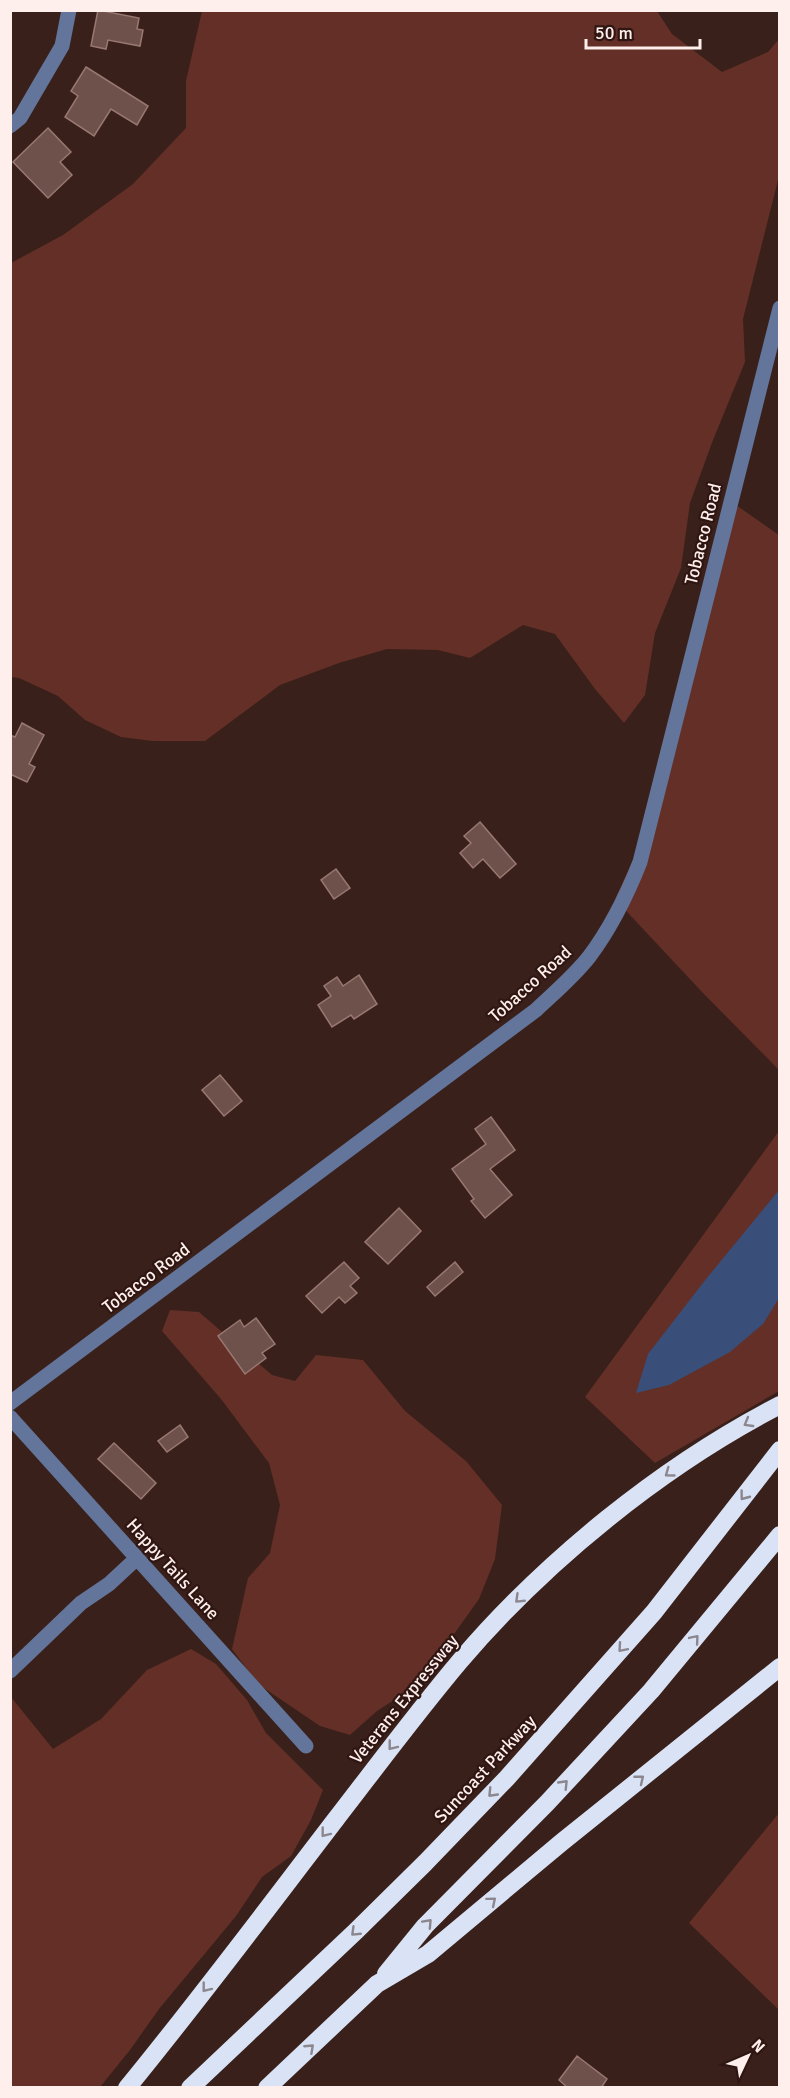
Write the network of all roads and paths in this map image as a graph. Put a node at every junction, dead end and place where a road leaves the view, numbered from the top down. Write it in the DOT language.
graph roads {
  1 [pos="69,10"];
  2 [pos="10,126"];
  3 [pos="780,308"];
  4 [pos="10,1403"];
  5 [pos="780,1406"];
  6 [pos="10,1417"];
  7 [pos="780,1450"];
  8 [pos="780,1535"];
  9 [pos="137,1558"];
  10 [pos="780,1667"];
  11 [pos="10,1671"];
  12 [pos="306,1746"];
  13 [pos="377,1984"];
  14 [pos="128,2088"];
  15 [pos="190,2088"];
  16 [pos="267,2088"];
  1 -- 2 [label="street"];
  3 -- 4 [label="street, Tobacco Road"];
  5 -- 14 [label="highway, Veterans Expressway, one-way"];
  6 -- 9 [label="street, Happy Tails Lane"];
  7 -- 15 [label="highway, Suncoast Parkway, one-way"];
  13 -- 8 [label="highway, one-way"];
  9 -- 11 [label="street"];
  9 -- 12 [label="street, Happy Tails Lane"];
  13 -- 10 [label="highway, one-way"];
  16 -- 13 [label="highway, one-way"];
}
